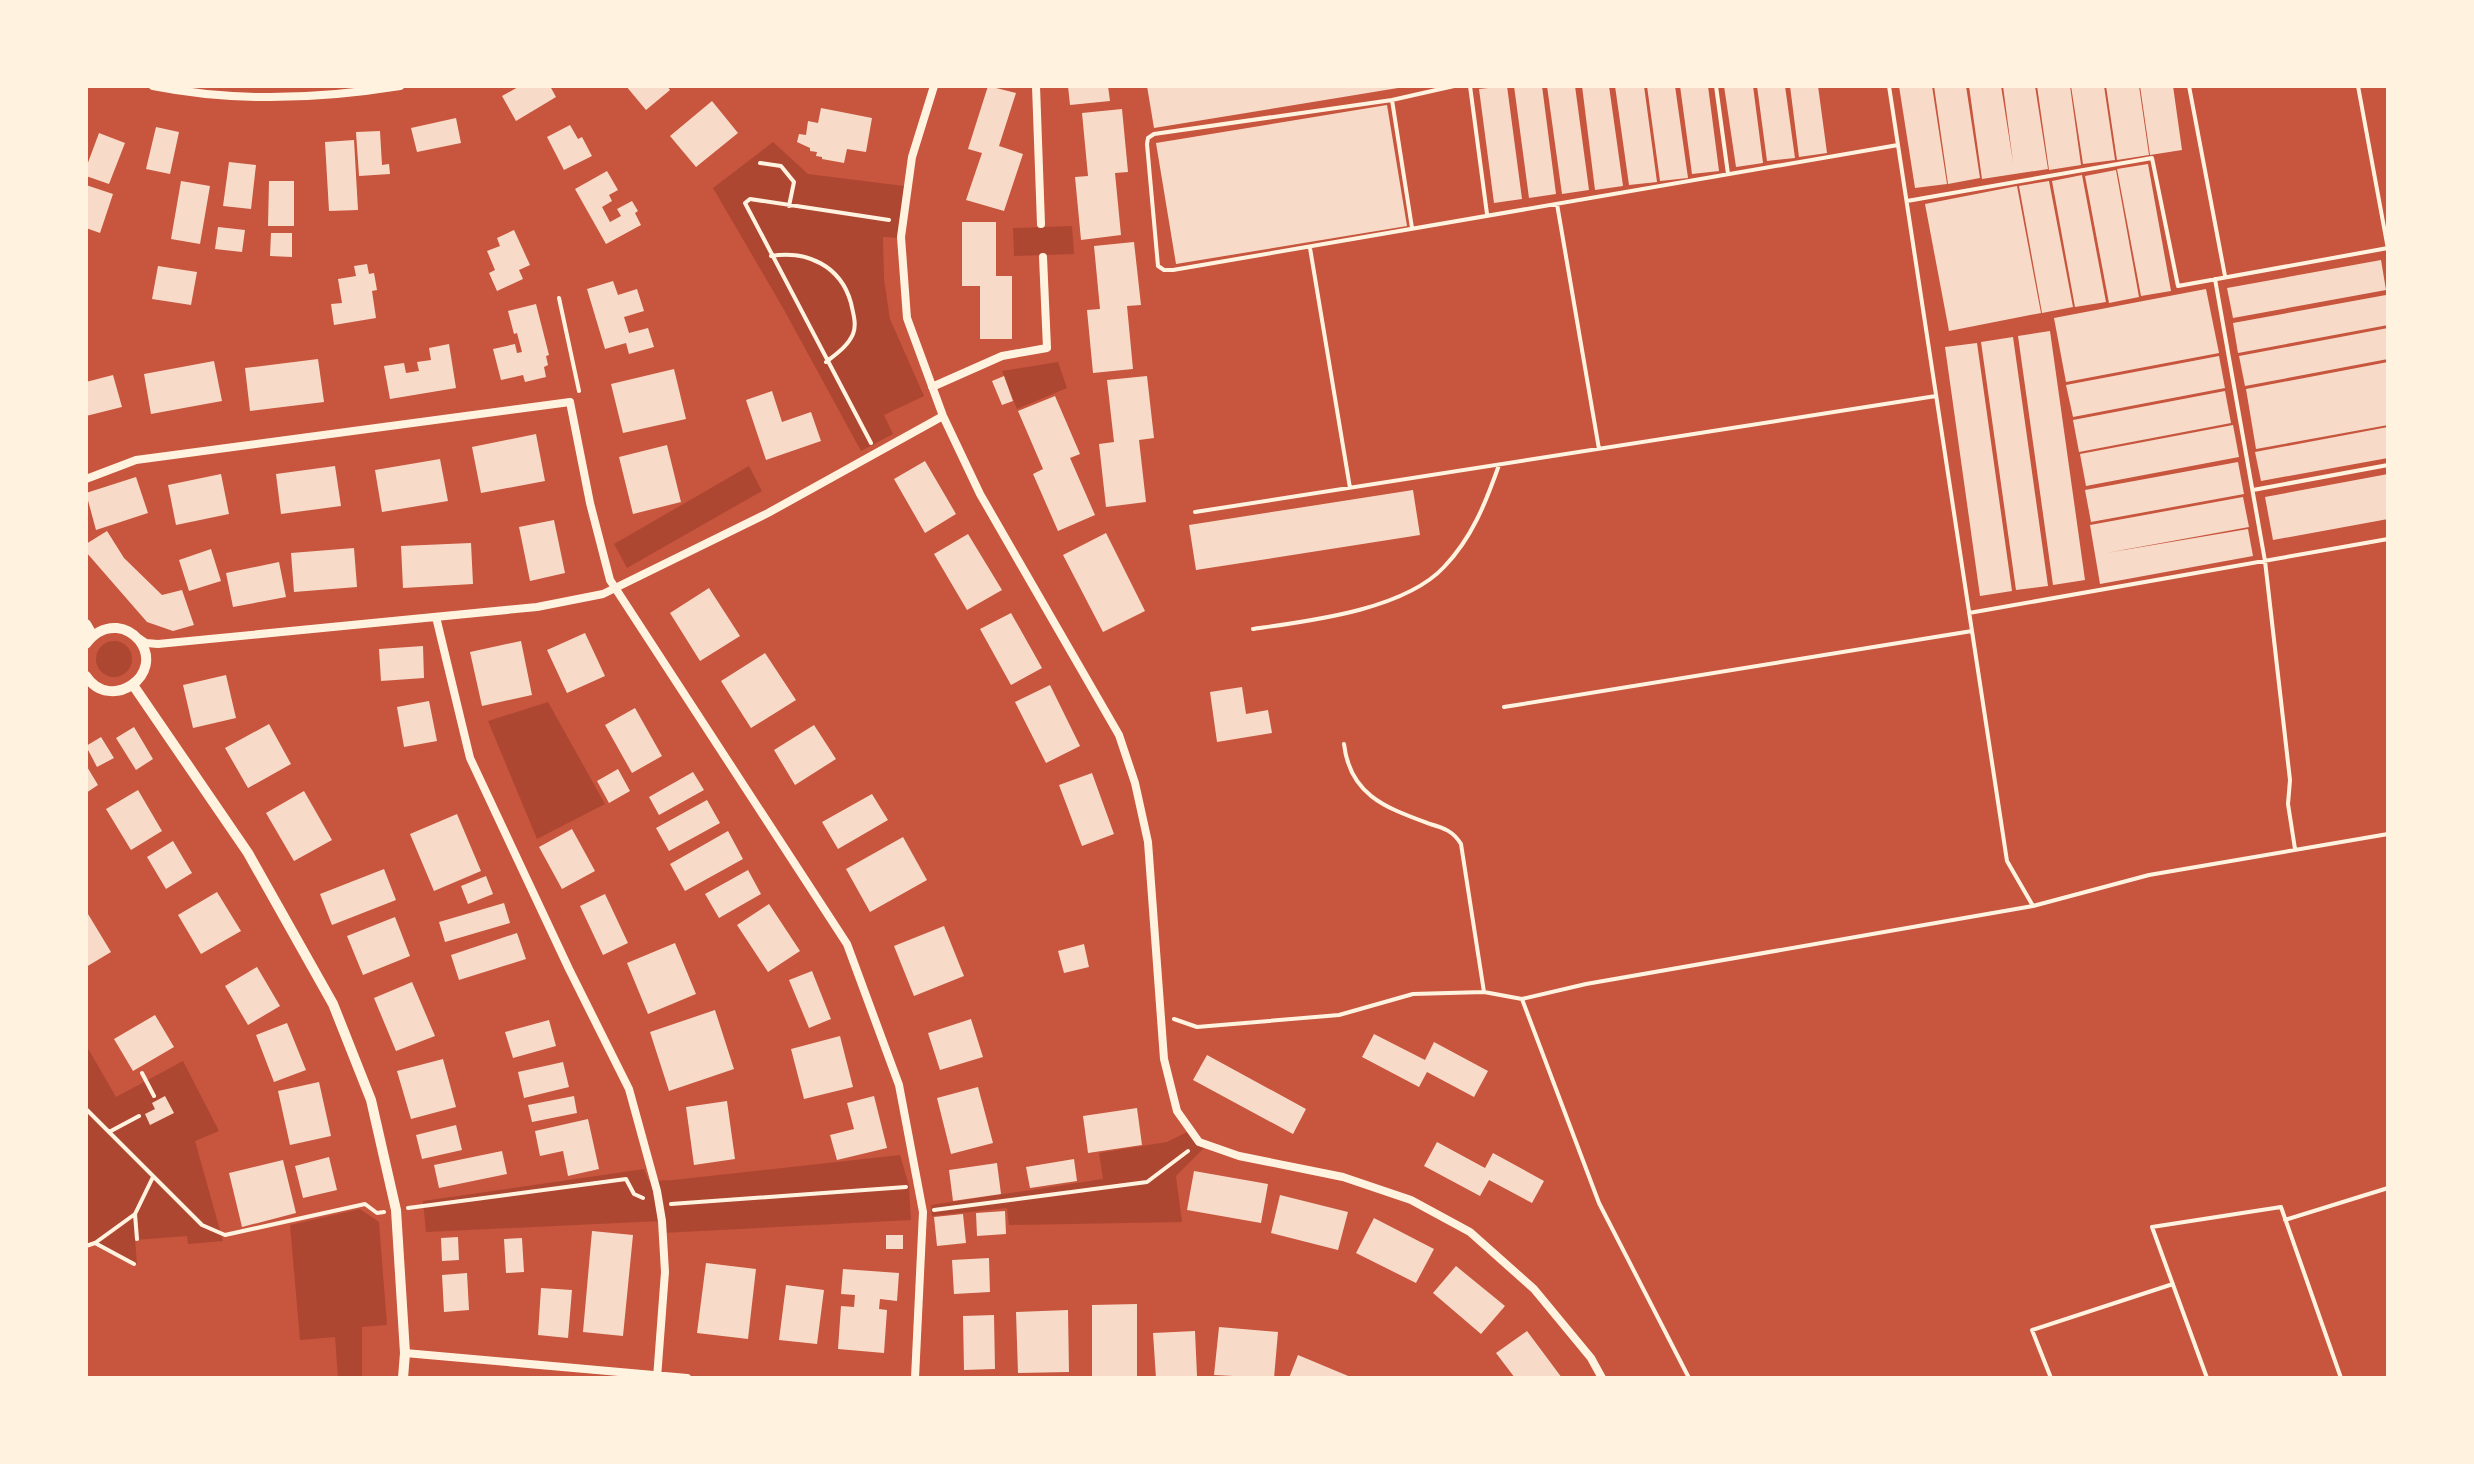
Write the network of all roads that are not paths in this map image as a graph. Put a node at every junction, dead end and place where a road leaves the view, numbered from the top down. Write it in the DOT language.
graph roads {
  1 [pos="153,86"];
  2 [pos="400,86"];
  3 [pos="934,86"];
  4 [pos="1036,86"];
  5 [pos="238,91"];
  6 [pos="1041,224"];
  7 [pos="1043,257"];
  8 [pos="932,387"];
  9 [pos="943,416"];
  10 [pos="86,479"];
  11 [pos="617,589"];
  12 [pos="436,617"];
  13 [pos="86,624"];
  14 [pos="135,635"];
  15 [pos="90,640"];
  16 [pos="86,676"];
  17 [pos="133,685"];
  18 [pos="405,1353"];
  19 [pos="658,1376"];
  20 [pos="403,1378"];
  21 [pos="687,1378"];
  22 [pos="915,1378"];
  23 [pos="1602,1378"];
  1 -- 5 [label="street"];
  2 -- 5 [label="street"];
  3 -- 8 [label="street"];
  4 -- 6 [label="street"];
  7 -- 8 [label="street"];
  8 -- 9 [label="street"];
  9 -- 11 [label="street"];
  9 -- 23 [label="street"];
  10 -- 11 [label="street"];
  11 -- 12 [label="street"];
  11 -- 22 [label="street"];
  12 -- 14 [label="street"];
  12 -- 19 [label="street"];
  13 -- 15 [label="street"];
  14 -- 15 [label="street"];
  14 -- 17 [label="street"];
  16 -- 17 [label="street"];
  17 -- 18 [label="street"];
  18 -- 19 [label="street"];
  18 -- 20 [label="street"];
  19 -- 21 [label="street"];
}
